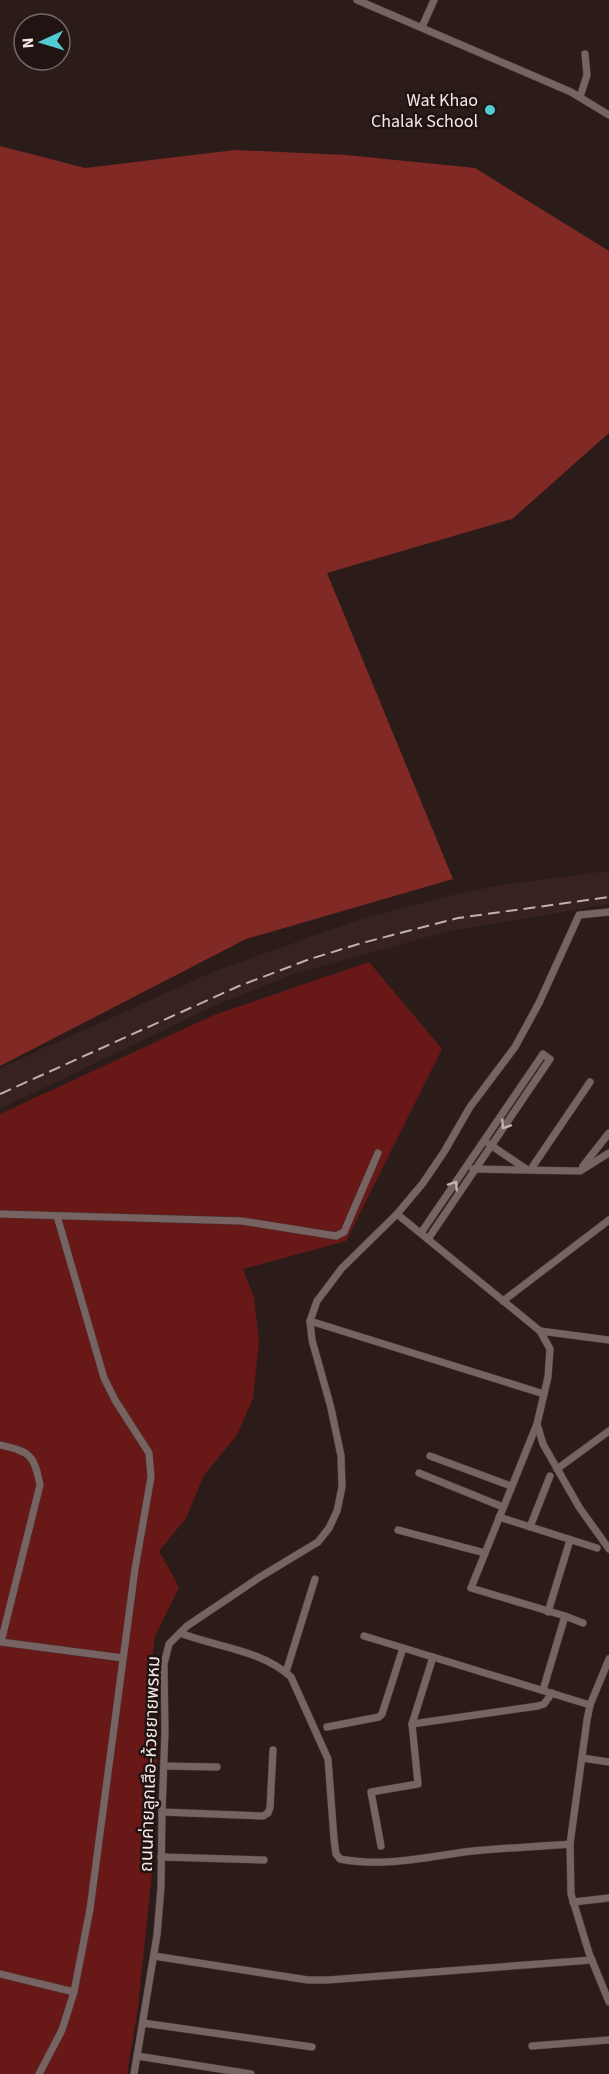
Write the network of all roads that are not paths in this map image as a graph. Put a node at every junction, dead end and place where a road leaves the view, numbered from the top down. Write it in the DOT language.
graph roads {
  1 [pos="357,0"];
  2 [pos="434,0"];
  3 [pos="422,27"];
  4 [pos="585,54"];
  5 [pos="580,98"];
  6 [pos="609,115"];
  7 [pos="609,912"];
  8 [pos="590,1082"];
  9 [pos="517,1093"];
  10 [pos="524,1098"];
  11 [pos="609,1133"];
  12 [pos="484,1142"];
  13 [pos="491,1146"];
  14 [pos="378,1153"];
  15 [pos="609,1153"];
  16 [pos="471,1168"];
  17 [pos="528,1169"];
  18 [pos="580,1170"];
  19 [pos="0,1214"];
  20 [pos="397,1215"];
  21 [pos="57,1216"];
  22 [pos="609,1220"];
  23 [pos="424,1236"];
  24 [pos="503,1301"];
  25 [pos="310,1321"];
  26 [pos="540,1331"];
  27 [pos="609,1340"];
  28 [pos="544,1394"];
  29 [pos="537,1425"];
  30 [pos="609,1431"];
  31 [pos="0,1445"];
  32 [pos="430,1456"];
  33 [pos="557,1469"];
  34 [pos="419,1473"];
  35 [pos="550,1476"];
  36 [pos="511,1486"];
  37 [pos="503,1507"];
  38 [pos="499,1518"];
  39 [pos="530,1527"];
  40 [pos="398,1530"];
  41 [pos="570,1540"];
  42 [pos="597,1548"];
  43 [pos="609,1549"];
  44 [pos="484,1553"];
  45 [pos="315,1579"];
  46 [pos="548,1612"];
  47 [pos="565,1616"];
  48 [pos="583,1623"];
  49 [pos="180,1633"];
  50 [pos="364,1636"];
  51 [pos="403,1648"];
  52 [pos="433,1657"];
  53 [pos="123,1658"];
  54 [pos="609,1659"];
  55 [pos="286,1672"];
  56 [pos="543,1690"];
  57 [pos="552,1693"];
  58 [pos="590,1705"];
  59 [pos="412,1724"];
  60 [pos="327,1727"];
  61 [pos="273,1750"];
  62 [pos="582,1758"];
  63 [pos="609,1762"];
  64 [pos="164,1766"];
  65 [pos="217,1767"];
  66 [pos="162,1812"];
  67 [pos="570,1844"];
  68 [pos="381,1846"];
  69 [pos="161,1857"];
  70 [pos="264,1860"];
  71 [pos="609,1898"];
  72 [pos="573,1902"];
  73 [pos="154,1956"];
  74 [pos="592,1960"];
  75 [pos="0,1974"];
  76 [pos="74,1992"];
  77 [pos="609,2002"];
  78 [pos="143,2023"];
  79 [pos="609,2040"];
  80 [pos="532,2046"];
  81 [pos="312,2047"];
  82 [pos="137,2056"];
  83 [pos="39,2074"];
  84 [pos="134,2074"];
  85 [pos="251,2074"];
  1 -- 3 [label="street"];
  2 -- 3 [label="street"];
  3 -- 5 [label="street"];
  4 -- 5 [label="street"];
  5 -- 6 [label="street"];
  7 -- 20 [label="street"];
  8 -- 17 [label="street"];
  9 -- 10 [label="street"];
  9 -- 10 [label="street"];
  9 -- 12 [label="street"];
  10 -- 13 [label="street, one-way"];
  11 -- 18 [label="street"];
  12 -- 13 [label="street"];
  12 -- 16 [label="street"];
  13 -- 16 [label="street"];
  13 -- 17 [label="street"];
  14 -- 21 [label="street"];
  15 -- 18 [label="street"];
  16 -- 17 [label="street"];
  16 -- 23 [label="street"];
  17 -- 18 [label="street"];
  19 -- 21 [label="street"];
  20 -- 23 [label="street"];
  20 -- 25 [label="street"];
  21 -- 53 [label="street"];
  22 -- 24 [label="street"];
  23 -- 24 [label="street"];
  24 -- 26 [label="street"];
  25 -- 28 [label="street"];
  25 -- 49 [label="street, ถนนค่ายลูกเสึอ-ห้วยยายพรหม"];
  26 -- 27 [label="street"];
  26 -- 28 [label="street"];
  28 -- 29 [label="street"];
  29 -- 33 [label="street"];
  29 -- 36 [label="street"];
  30 -- 33 [label="street"];
  31 -- 53 [label="street"];
  32 -- 36 [label="street"];
  33 -- 43 [label="street"];
  34 -- 37 [label="street"];
  35 -- 39 [label="street"];
  36 -- 37 [label="street"];
  37 -- 38 [label="street"];
  38 -- 39 [label="street"];
  38 -- 44 [label="street"];
  39 -- 41 [label="street"];
  40 -- 44 [label="street"];
  41 -- 42 [label="street"];
  41 -- 46 [label="street"];
  44 -- 46 [label="street"];
  45 -- 55 [label="street"];
  46 -- 47 [label="street"];
  47 -- 48 [label="street"];
  47 -- 56 [label="street"];
  49 -- 55 [label="street"];
  49 -- 64 [label="street, ถนนค่ายลูกเสึอ-ห้วยยายพรหม"];
  50 -- 51 [label="street"];
  51 -- 52 [label="street"];
  51 -- 60 [label="street"];
  52 -- 56 [label="street"];
  52 -- 59 [label="street"];
  53 -- 76 [label="street"];
  54 -- 58 [label="street"];
  55 -- 67 [label="street"];
  56 -- 57 [label="street"];
  57 -- 58 [label="street"];
  57 -- 59 [label="street"];
  58 -- 62 [label="street"];
  59 -- 68 [label="street"];
  61 -- 66 [label="street"];
  62 -- 63 [label="street"];
  62 -- 67 [label="street"];
  64 -- 65 [label="street"];
  64 -- 66 [label="street, ถนนค่ายลูกเสึอ-ห้วยยายพรหม"];
  66 -- 69 [label="street, ถนนค่ายลูกเสึอ-ห้วยยายพรหม"];
  67 -- 72 [label="street"];
  69 -- 70 [label="street"];
  69 -- 73 [label="street, ถนนค่ายลูกเสึอ-ห้วยยายพรหม"];
  71 -- 72 [label="street"];
  72 -- 74 [label="street"];
  73 -- 74 [label="street"];
  73 -- 78 [label="street, ถนนค่ายลูกเสึอ-ห้วยยายพรหม"];
  74 -- 77 [label="street"];
  75 -- 76 [label="street"];
  76 -- 83 [label="street"];
  78 -- 81 [label="street"];
  78 -- 82 [label="street, ถนนค่ายลูกเสึอ-ห้วยยายพรหม"];
  79 -- 80 [label="street"];
  82 -- 84 [label="street, ถนนค่ายลูกเสึอ-ห้วยยายพรหม"];
  82 -- 85 [label="street"];
}
